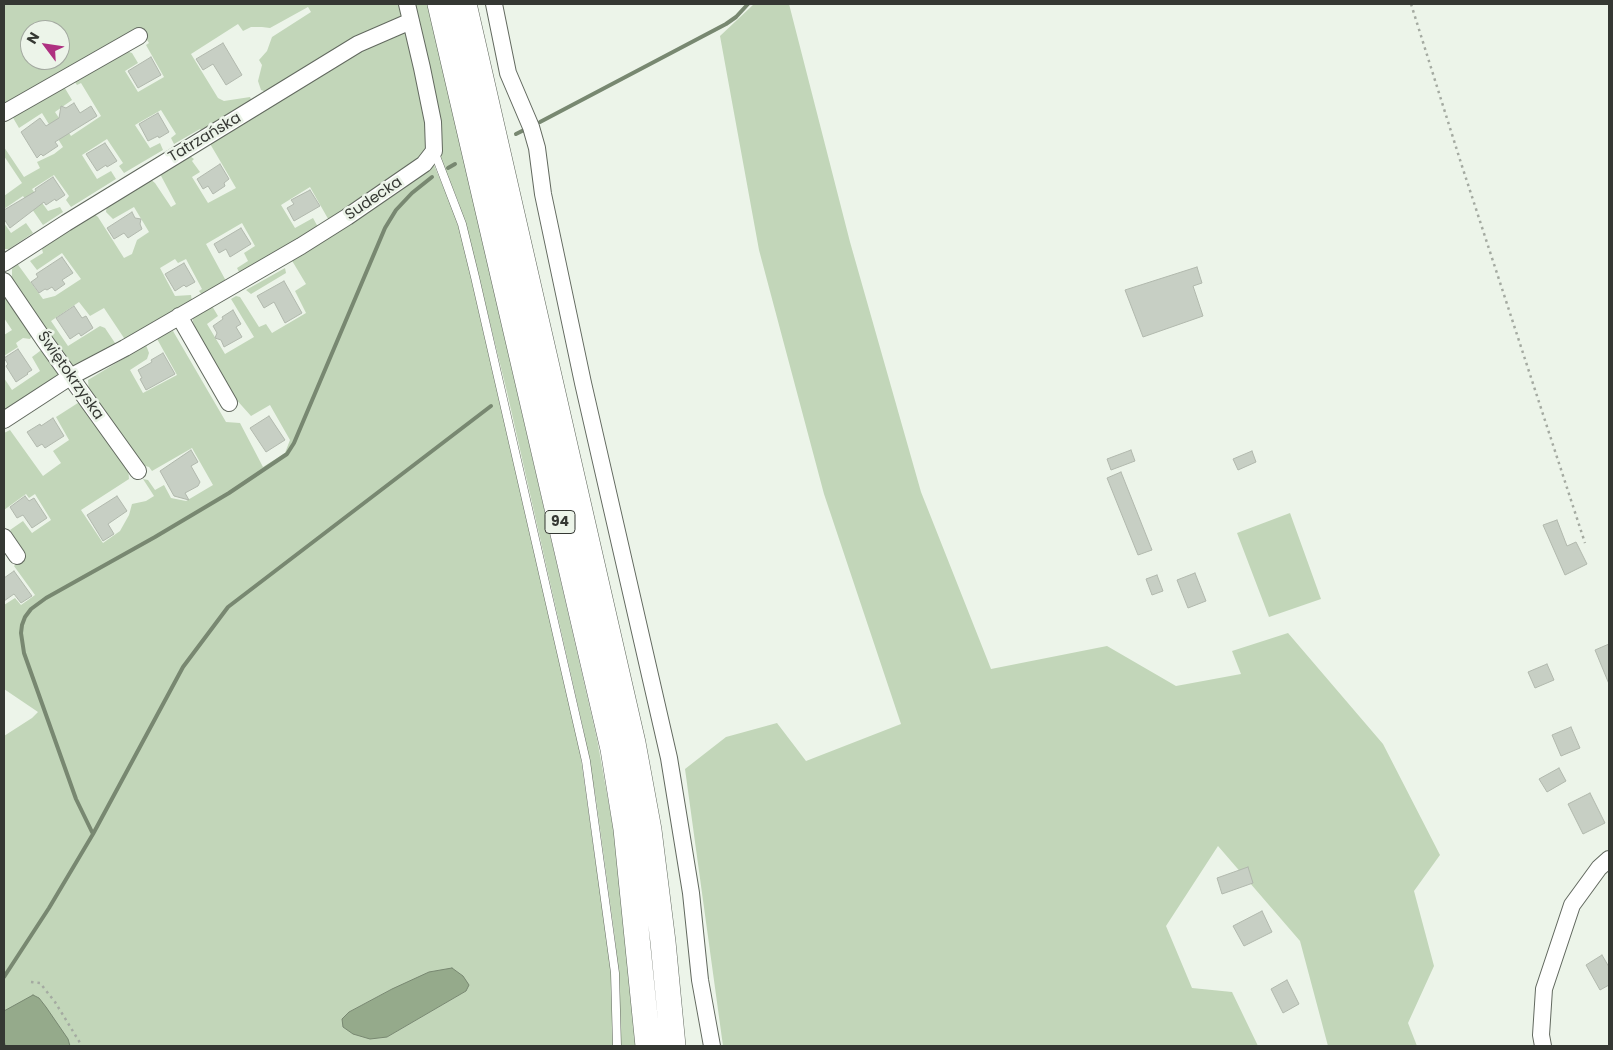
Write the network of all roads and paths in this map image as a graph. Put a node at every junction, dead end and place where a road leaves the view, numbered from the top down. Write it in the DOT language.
graph roads {
  1 [pos="407,4"];
  2 [pos="440,4"];
  3 [pos="464,4"];
  4 [pos="494,4"];
  5 [pos="1411,4"];
  6 [pos="411,21"];
  7 [pos="139,36"];
  8 [pos="4,113"];
  9 [pos="434,151"];
  10 [pos="4,263"];
  11 [pos="4,281"];
  12 [pos="179,316"];
  13 [pos="70,376"];
  14 [pos="229,403"];
  15 [pos="4,420"];
  16 [pos="138,471"];
  17 [pos="4,537"];
  18 [pos="1585,543"];
  19 [pos="17,556"];
  20 [pos="1609,859"];
  21 [pos="31,982"];
  22 [pos="82,1046"];
  23 [pos="617,1046"];
  24 [pos="648,1046"];
  25 [pos="672,1046"];
  26 [pos="712,1046"];
  27 [pos="1543,1046"];
  1 -- 6 [label="street"];
  2 -- 24 [label="main road, 94"];
  3 -- 25 [label="main road, 94"];
  4 -- 26 [label="street"];
  5 -- 18 [label="path"];
  6 -- 9 [label="street"];
  6 -- 10 [label="street, Tatrzańska"];
  7 -- 8 [label="street"];
  9 -- 12 [label="street, Sudecka"];
  9 -- 23 [label="lane"];
  11 -- 13 [label="street, Świętokrzyska"];
  12 -- 13 [label="street, Sudecka"];
  12 -- 14 [label="street"];
  13 -- 15 [label="street, Sudecka"];
  13 -- 16 [label="street, Świętokrzyska"];
  17 -- 19 [label="street"];
  20 -- 27 [label="street"];
  21 -- 22 [label="path"];
}
